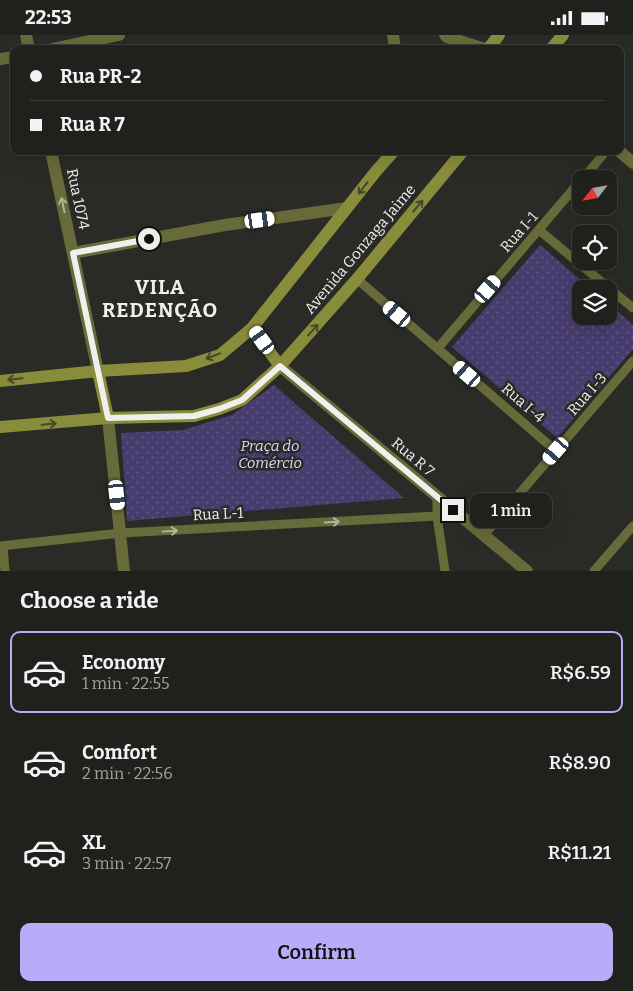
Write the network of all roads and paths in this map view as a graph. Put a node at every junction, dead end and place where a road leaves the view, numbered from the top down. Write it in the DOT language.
graph roads {
  1 [pos="119,35"];
  2 [pos="445,35"];
  3 [pos="499,35"];
  4 [pos="563,35"];
  5 [pos="71,45"];
  6 [pos="473,45"];
  7 [pos="490,45"];
  8 [pos="554,45"];
  9 [pos="56,155"];
  10 [pos="390,155"];
  11 [pos="460,155"];
  12 [pos="603,155"];
  13 [pos="590,170"];
  14 [pos="572,192"];
  15 [pos="347,208"];
  16 [pos="539,230"];
  17 [pos="73,253"];
  18 [pos="357,279"];
  19 [pos="633,308"];
  20 [pos="252,328"];
  21 [pos="438,348"];
  22 [pos="633,361"];
  23 [pos="280,366"];
  24 [pos="98,371"];
  25 [pos="0,381"];
  26 [pos="108,418"];
  27 [pos="0,427"];
  28 [pos="556,451"];
  29 [pos="437,498"];
  30 [pos="437,516"];
  31 [pos="633,526"];
  32 [pos="121,533"];
  33 [pos="484,535"];
  34 [pos="2,546"];
  35 [pos="5,571"];
  36 [pos="124,571"];
  37 [pos="445,571"];
  38 [pos="526,571"];
  39 [pos="594,571"];
  1 -- 5 [label="street"];
  2 -- 6 [label="street"];
  3 -- 7 [label="main road"];
  4 -- 8 [label="main road"];
  17 -- 9 [label="street, Rua 1074, one-way"];
  10 -- 15 [label="main road, one-way"];
  18 -- 11 [label="main road, Avenida Gonzaga Jaime, one-way"];
  12 -- 13 [label="lane, Rua I-1"];
  14 -- 16 [label="lane, Rua I-1"];
  15 -- 17 [label="street"];
  15 -- 20 [label="main road"];
  16 -- 19 [label="lane"];
  16 -- 21 [label="lane, Rua I-1"];
  17 -- 24 [label="street, Rua 1074"];
  18 -- 21 [label="lane, Rua I-4"];
  23 -- 18 [label="main road, Avenida Gonzaga Jaime, one-way"];
  20 -- 23 [label="main road"];
  20 -- 24 [label="main road, one-way"];
  21 -- 28 [label="lane, Rua I-4"];
  22 -- 28 [label="lane, Rua I-3"];
  23 -- 26 [label="main road, Avenida Gonzaga Jaime"];
  23 -- 29 [label="street, Rua R 7"];
  24 -- 25 [label="main road, one-way"];
  24 -- 26 [label="main road"];
  27 -- 26 [label="main road, Avenida Gonzaga Jaime, one-way"];
  26 -- 32 [label="street"];
  28 -- 33 [label="lane, Rua I-3"];
  29 -- 30 [label="lane"];
  29 -- 33 [label="street, Rua R 7"];
  32 -- 30 [label="lane, Rua L-1, one-way"];
  30 -- 37 [label="lane"];
  31 -- 39 [label="lane"];
  32 -- 34 [label="lane, Rua L-1"];
  32 -- 36 [label="street"];
  33 -- 38 [label="street, Rua R 7"];
  34 -- 35 [label="lane"];
}
